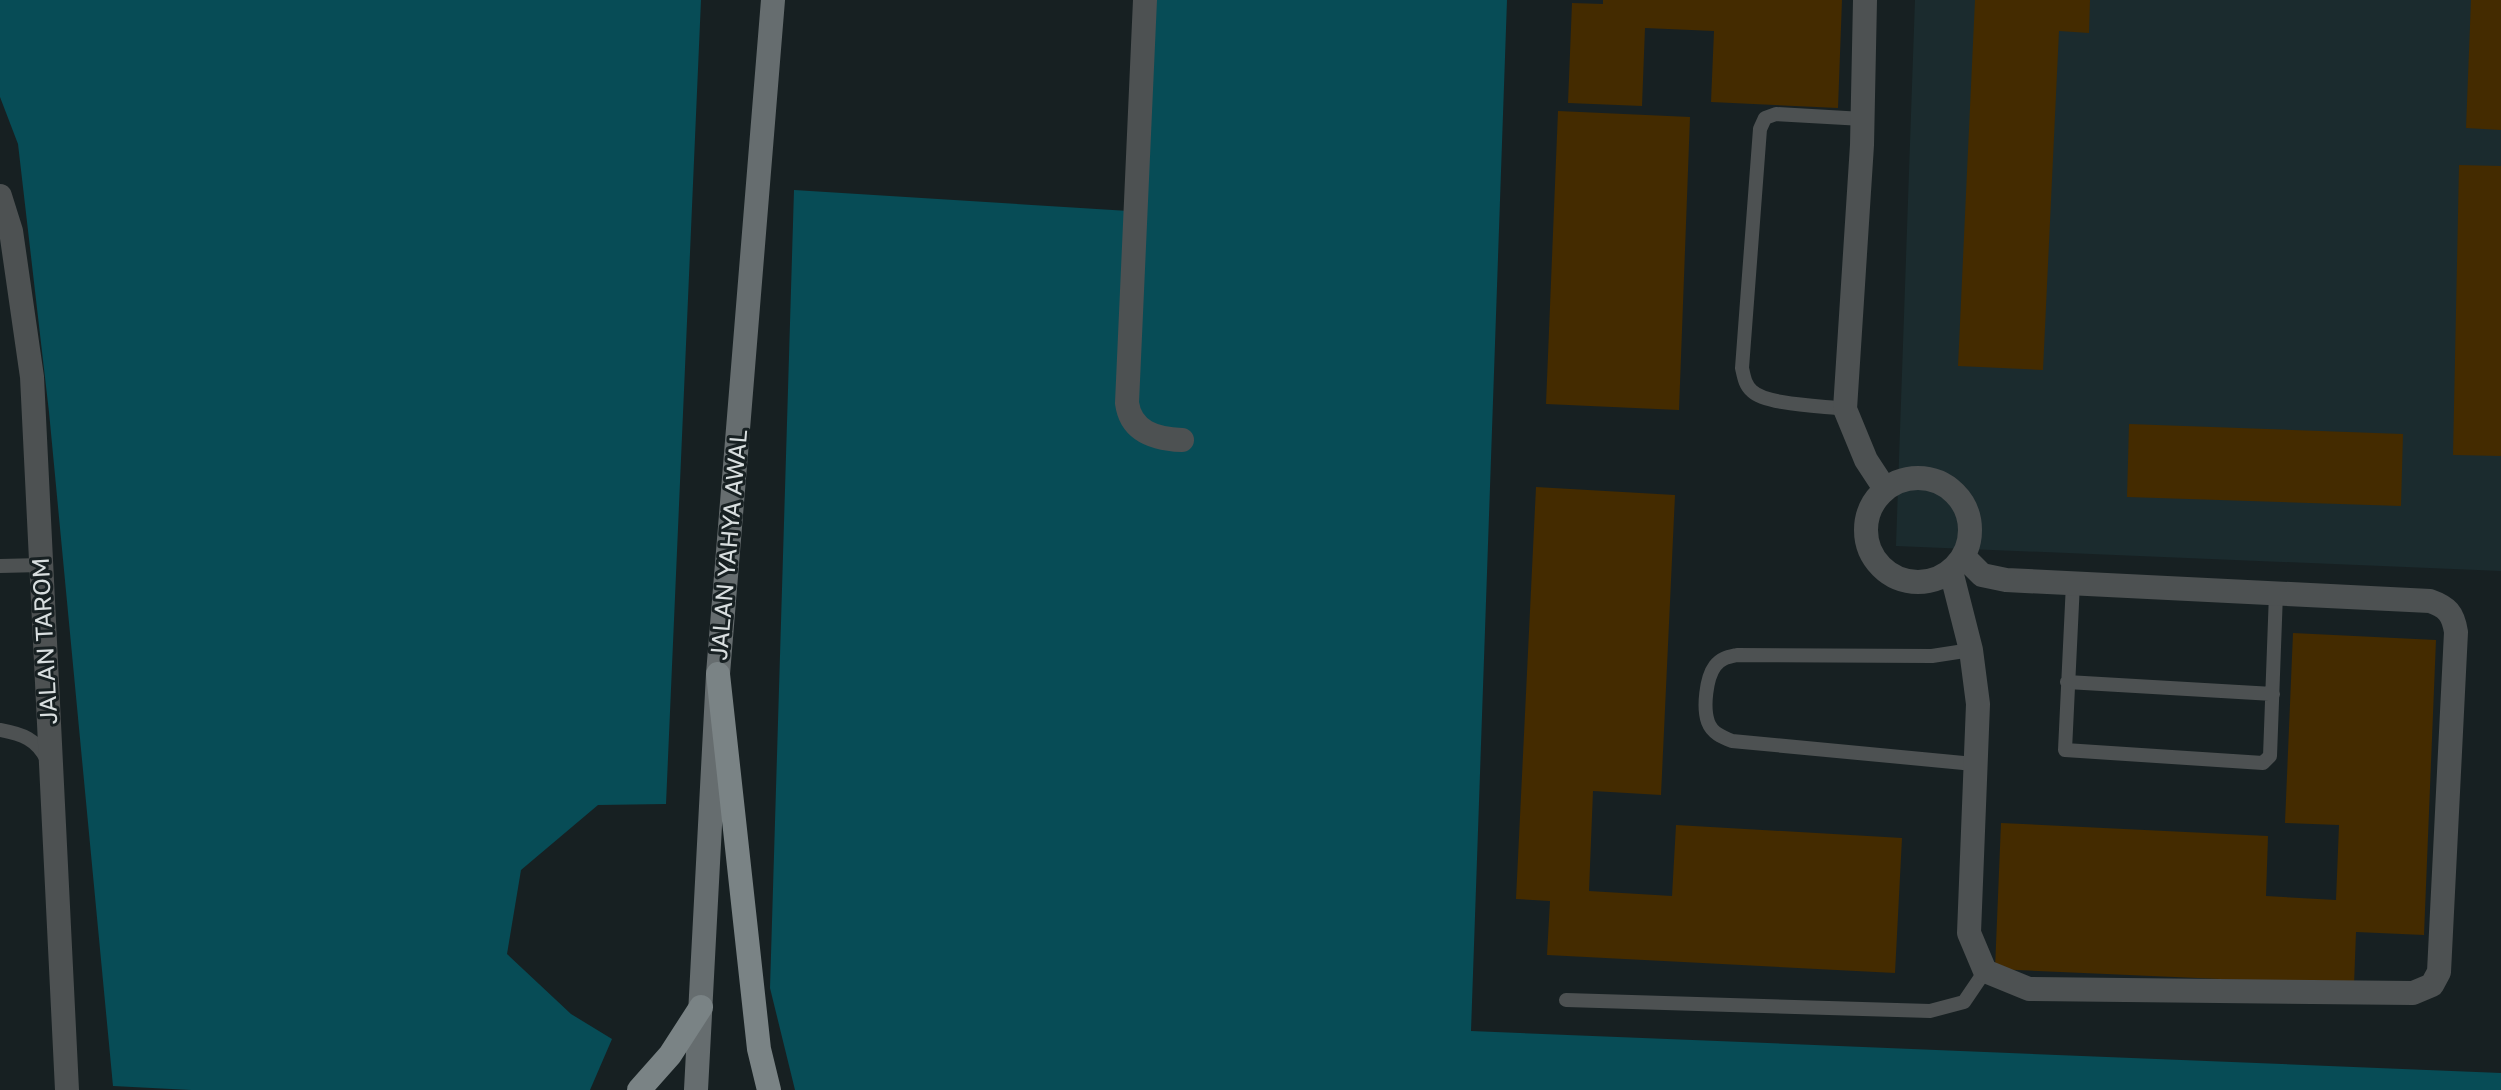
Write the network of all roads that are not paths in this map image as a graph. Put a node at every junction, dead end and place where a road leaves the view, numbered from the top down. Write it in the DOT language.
graph roads {
  1 [pos="773,0"];
  2 [pos="1145,0"];
  3 [pos="1865,0"];
  4 [pos="1863,119"];
  5 [pos="0,196"];
  6 [pos="1845,409"];
  7 [pos="1182,440"];
  8 [pos="1885,489"];
  9 [pos="1957,564"];
  10 [pos="41,565"];
  11 [pos="0,566"];
  12 [pos="2073,583"];
  13 [pos="2276,593"];
  14 [pos="1971,650"];
  15 [pos="718,674"];
  16 [pos="2067,682"];
  17 [pos="2273,694"];
  18 [pos="0,730"];
  19 [pos="1974,764"];
  20 [pos="52,769"];
  21 [pos="1985,971"];
  22 [pos="1566,1000"];
  23 [pos="701,1007"];
  24 [pos="67,1090"];
  25 [pos="639,1090"];
  26 [pos="696,1090"];
  27 [pos="769,1090"];
  1 -- 15 [label="main road, JALAN YAHYA AWAL"];
  2 -- 7 [label="street"];
  3 -- 4 [label="street"];
  4 -- 6 [label="street"];
  4 -- 6 [label="lane"];
  5 -- 10 [label="street, JALAN TAROM"];
  6 -- 8 [label="street"];
  8 -- 9 [label="street"];
  8 -- 9 [label="street"];
  9 -- 12 [label="street"];
  9 -- 14 [label="street"];
  10 -- 11 [label="lane"];
  10 -- 20 [label="street, JALAN TAROM"];
  12 -- 13 [label="street"];
  12 -- 16 [label="lane"];
  13 -- 17 [label="lane"];
  13 -- 21 [label="street"];
  14 -- 19 [label="street"];
  14 -- 19 [label="lane"];
  15 -- 23 [label="main road, JALAN YAHYA AWAL"];
  15 -- 27 [label="main road"];
  16 -- 17 [label="lane"];
  16 -- 17 [label="lane"];
  18 -- 20 [label="lane"];
  19 -- 21 [label="street"];
  20 -- 24 [label="street, JALAN TAROM"];
  21 -- 22 [label="lane"];
  23 -- 25 [label="main road"];
  23 -- 26 [label="main road, JALAN YAHYA AWAL"];
}
